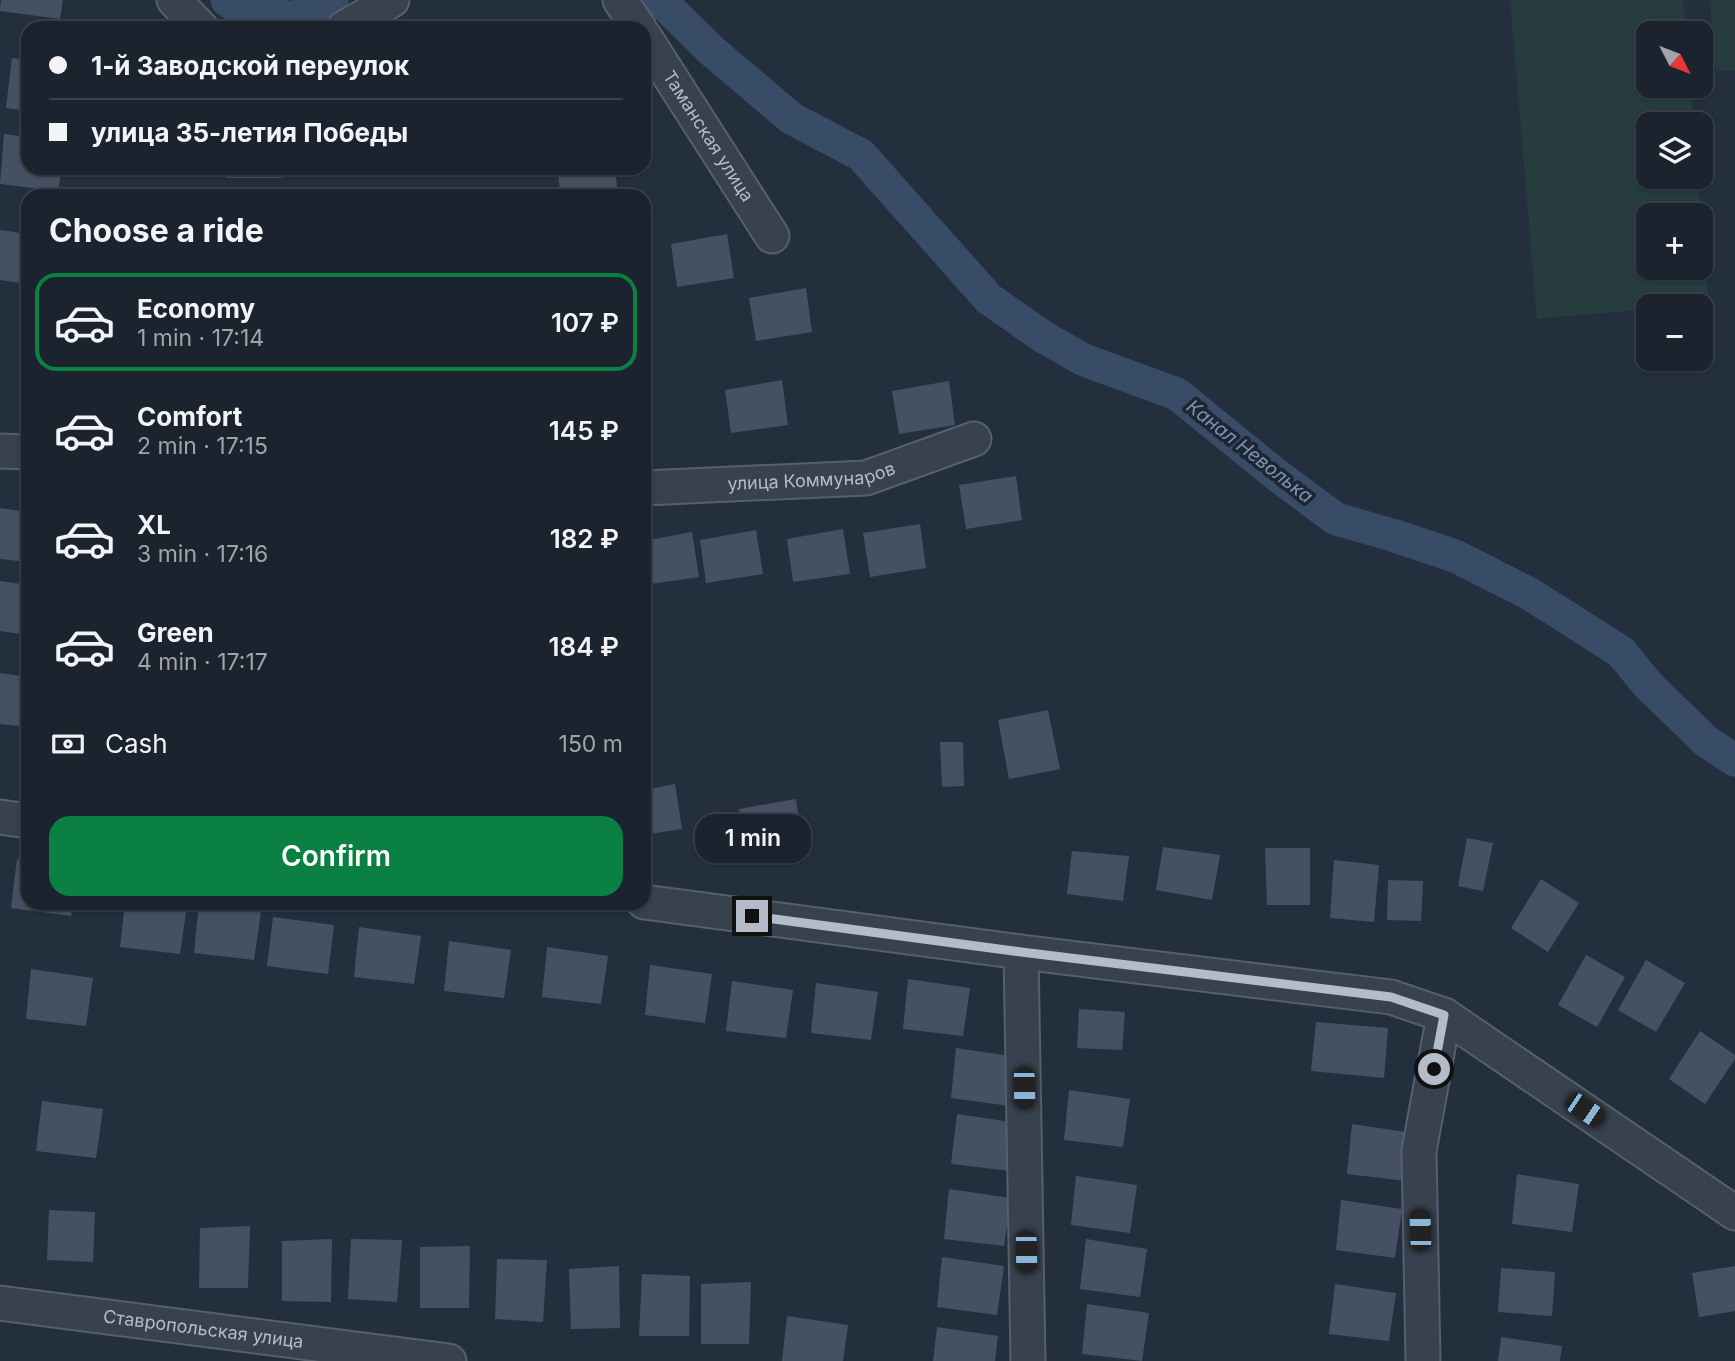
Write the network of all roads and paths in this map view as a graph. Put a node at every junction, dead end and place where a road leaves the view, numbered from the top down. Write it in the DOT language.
graph roads {
  1 [pos="174,0"];
  2 [pos="392,0"];
  3 [pos="620,0"];
  4 [pos="194,21"];
  5 [pos="356,21"];
  6 [pos="634,21"];
  7 [pos="651,47"];
  8 [pos="772,236"];
  9 [pos="974,439"];
  10 [pos="0,450"];
  11 [pos="21,452"];
  12 [pos="651,488"];
  13 [pos="0,817"];
  14 [pos="21,820"];
  15 [pos="651,903"];
  16 [pos="1021,952"];
  17 [pos="1444,1015"];
  18 [pos="1735,1213"];
  19 [pos="0,1303"];
  20 [pos="449,1361"];
  21 [pos="1028,1361"];
  22 [pos="1423,1361"];
  1 -- 4 [label="street"];
  2 -- 5 [label="street"];
  3 -- 6 [label="street"];
  7 -- 8 [label="street, Таманская улица"];
  9 -- 12 [label="street, улица Коммунаров"];
  10 -- 11 [label="street"];
  13 -- 14 [label="street"];
  15 -- 16 [label="street"];
  16 -- 17 [label="street"];
  16 -- 21 [label="street"];
  17 -- 18 [label="street"];
  17 -- 22 [label="street"];
  19 -- 20 [label="street, Ставропольская улица"];
}
